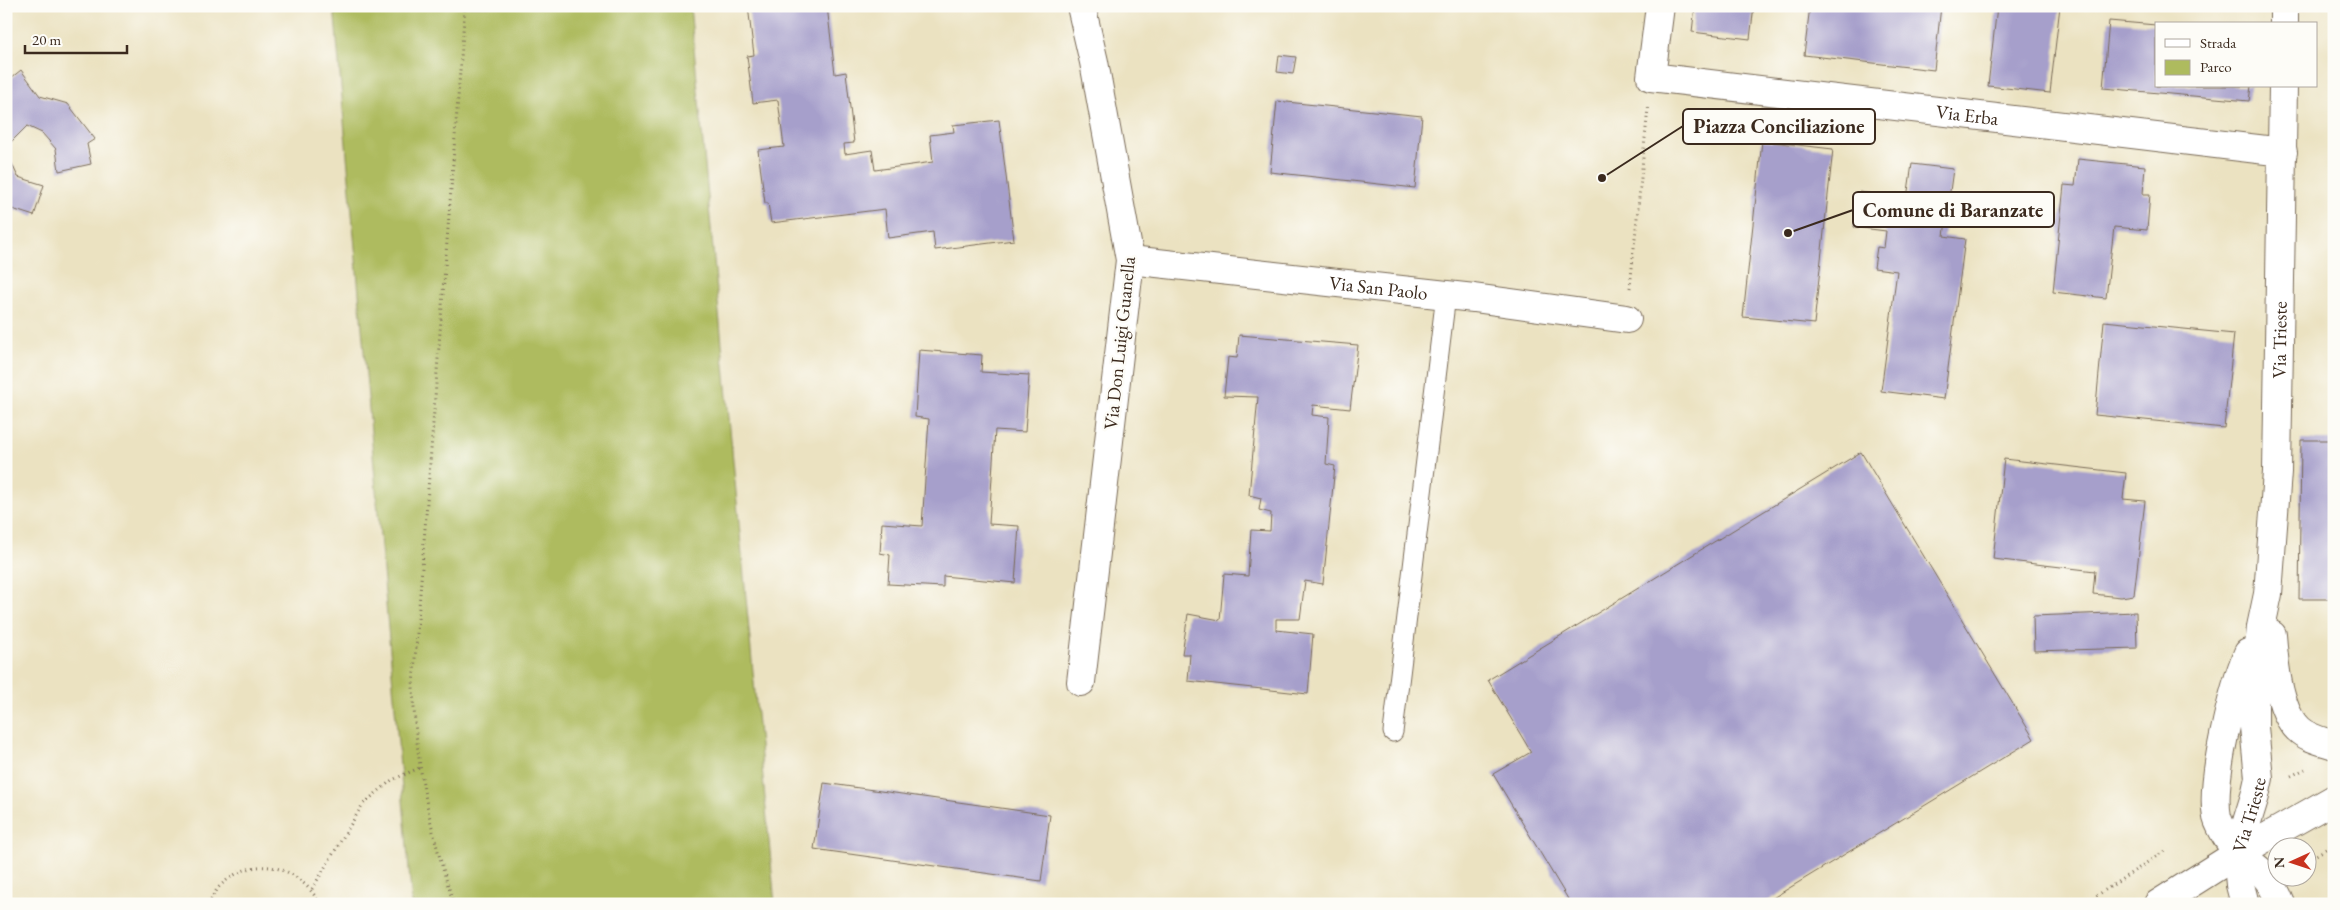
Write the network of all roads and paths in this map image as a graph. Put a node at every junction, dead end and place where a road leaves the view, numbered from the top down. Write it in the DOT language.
graph roads {
  1 [pos="465,6"];
  2 [pos="1081,6"];
  3 [pos="1660,6"];
  4 [pos="2284,6"];
  5 [pos="2284,22"];
  6 [pos="1651,77"];
  7 [pos="2282,88"];
  8 [pos="2283,152"];
  9 [pos="1130,260"];
  10 [pos="1446,295"];
  11 [pos="1627,319"];
  12 [pos="2268,594"];
  13 [pos="2261,627"];
  14 [pos="1081,682"];
  15 [pos="1393,732"];
  16 [pos="2334,745"];
  17 [pos="2309,767"];
  18 [pos="419,768"];
  19 [pos="2291,776"];
  20 [pos="2283,780"];
  21 [pos="2296,784"];
  22 [pos="2334,799"];
  23 [pos="2334,844"];
  24 [pos="2166,850"];
  25 [pos="2237,854"];
  26 [pos="2318,854"];
  27 [pos="312,889"];
  28 [pos="208,904"];
  29 [pos="320,904"];
  30 [pos="454,904"];
  31 [pos="2084,904"];
  32 [pos="2158,904"];
  33 [pos="2245,904"];
  34 [pos="2281,904"];
  1 -- 18 [label="path"];
  2 -- 9 [label="street, Via Don Luigi Guanella"];
  3 -- 6 [label="street"];
  4 -- 5 [label="street"];
  6 -- 8 [label="street, Via Erba"];
  6 -- 11 [label="path"];
  7 -- 8 [label="street, Via Trieste"];
  8 -- 12 [label="street, Via Trieste"];
  9 -- 10 [label="street, Via San Paolo"];
  9 -- 14 [label="street, Via Don Luigi Guanella"];
  10 -- 11 [label="street, Via San Paolo"];
  10 -- 15 [label="lane"];
  12 -- 13 [label="street, Via Trieste"];
  12 -- 16 [label="street, Via Trieste"];
  13 -- 25 [label="street, Via Trieste"];
  13 -- 25 [label="street, Via Trieste"];
  17 -- 19 [label="path"];
  18 -- 27 [label="path"];
  18 -- 30 [label="path"];
  19 -- 20 [label="path"];
  19 -- 21 [label="path"];
  22 -- 25 [label="street"];
  23 -- 26 [label="path"];
  24 -- 31 [label="path"];
  25 -- 32 [label="street"];
  25 -- 33 [label="street"];
  25 -- 34 [label="street"];
  27 -- 28 [label="path"];
  27 -- 29 [label="path"];
}
